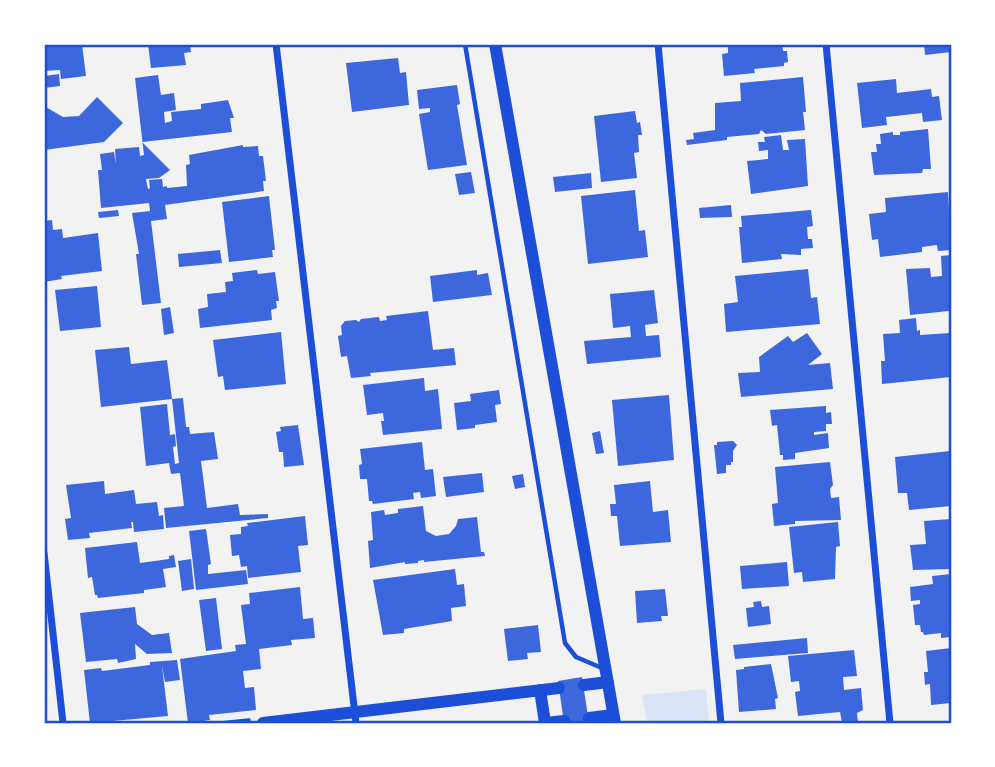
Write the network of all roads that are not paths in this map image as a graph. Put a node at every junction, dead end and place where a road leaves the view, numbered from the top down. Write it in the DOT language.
graph roads {
  1 [pos="276,44"];
  2 [pos="465,44"];
  3 [pos="495,44"];
  4 [pos="658,44"];
  5 [pos="826,44"];
  6 [pos="44,553"];
  7 [pos="606,675"];
  8 [pos="584,685"];
  9 [pos="559,688"];
  10 [pos="540,690"];
  11 [pos="356,718"];
  12 [pos="589,718"];
  13 [pos="614,719"];
  14 [pos="564,721"];
  15 [pos="64,723"];
  16 [pos="263,723"];
  17 [pos="546,723"];
  18 [pos="722,723"];
  19 [pos="890,723"];
  1 -- 11 [label="street"];
  2 -- 7 [label="lane"];
  3 -- 7 [label="street"];
  4 -- 18 [label="street"];
  5 -- 19 [label="street"];
  6 -- 15 [label="street"];
  7 -- 8 [label="street"];
  7 -- 13 [label="street"];
  9 -- 10 [label="street"];
  10 -- 11 [label="street"];
  10 -- 17 [label="street"];
  11 -- 16 [label="street"];
  12 -- 13 [label="street"];
  14 -- 17 [label="street"];
}
